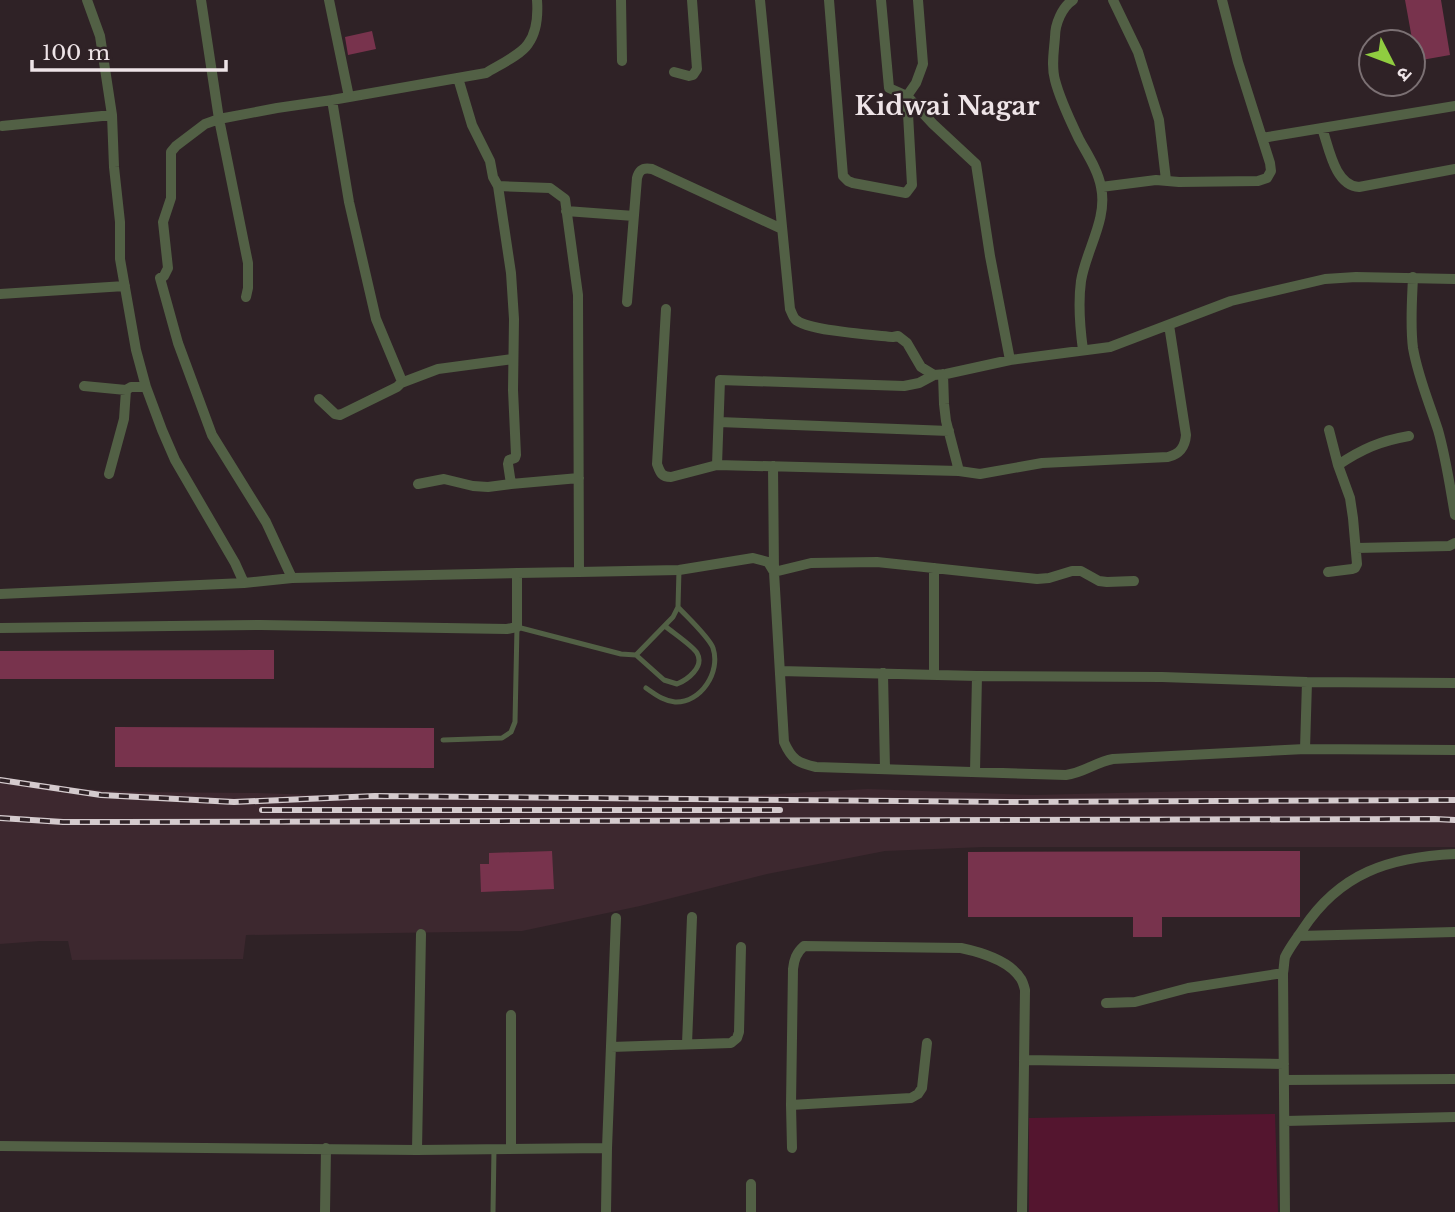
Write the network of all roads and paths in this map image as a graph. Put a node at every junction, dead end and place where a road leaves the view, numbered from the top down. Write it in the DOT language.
graph roads {
  1 [pos="88,0"];
  2 [pos="201,0"];
  3 [pos="329,0"];
  4 [pos="537,0"];
  5 [pos="621,0"];
  6 [pos="692,0"];
  7 [pos="760,0"];
  8 [pos="829,0"];
  9 [pos="881,0"];
  10 [pos="918,0"];
  11 [pos="1073,0"];
  12 [pos="1113,0"];
  13 [pos="1222,0"];
  14 [pos="622,61"];
  15 [pos="674,72"];
  16 [pos="458,78"];
  17 [pos="907,96"];
  18 [pos="349,97"];
  19 [pos="332,100"];
  20 [pos="1455,106"];
  21 [pos="112,114"];
  22 [pos="219,119"];
  23 [pos="2,126"];
  24 [pos="1322,128"];
  25 [pos="1262,138"];
  26 [pos="1455,169"];
  27 [pos="1166,180"];
  28 [pos="498,187"];
  29 [pos="1101,187"];
  30 [pos="566,211"];
  31 [pos="634,216"];
  32 [pos="782,229"];
  33 [pos="1413,278"];
  34 [pos="1455,279"];
  35 [pos="125,286"];
  36 [pos="0,293"];
  37 [pos="246,297"];
  38 [pos="627,302"];
  39 [pos="666,309"];
  40 [pos="1169,325"];
  41 [pos="1083,350"];
  42 [pos="513,359"];
  43 [pos="1010,360"];
  44 [pos="938,374"];
  45 [pos="401,383"];
  46 [pos="84,386"];
  47 [pos="146,387"];
  48 [pos="126,390"];
  49 [pos="318,398"];
  50 [pos="719,422"];
  51 [pos="1329,430"];
  52 [pos="949,431"];
  53 [pos="1409,436"];
  54 [pos="717,465"];
  55 [pos="1338,465"];
  56 [pos="773,466"];
  57 [pos="959,471"];
  58 [pos="109,474"];
  59 [pos="579,478"];
  60 [pos="418,484"];
  61 [pos="511,484"];
  62 [pos="1455,515"];
  63 [pos="1455,543"];
  64 [pos="1356,548"];
  65 [pos="934,568"];
  66 [pos="679,570"];
  67 [pos="579,572"];
  68 [pos="774,572"];
  69 [pos="1328,572"];
  70 [pos="516,573"];
  71 [pos="292,578"];
  72 [pos="1134,581"];
  73 [pos="244,583"];
  74 [pos="0,594"];
  75 [pos="678,607"];
  76 [pos="665,626"];
  77 [pos="517,627"];
  78 [pos="0,628"];
  79 [pos="636,655"];
  80 [pos="780,671"];
  81 [pos="883,673"];
  82 [pos="934,675"];
  83 [pos="977,676"];
  84 [pos="1307,682"];
  85 [pos="1455,683"];
  86 [pos="646,688"];
  87 [pos="443,740"];
  88 [pos="1305,748"];
  89 [pos="1455,750"];
  90 [pos="885,769"];
  91 [pos="975,772"];
  92 [pos="1455,854"];
  93 [pos="692,917"];
  94 [pos="616,918"];
  95 [pos="1455,932"];
  96 [pos="421,934"];
  97 [pos="1298,936"];
  98 [pos="741,947"];
  99 [pos="1283,973"];
  100 [pos="1106,1003"];
  101 [pos="511,1015"];
  102 [pos="927,1043"];
  103 [pos="687,1044"];
  104 [pos="611,1047"];
  105 [pos="1024,1060"];
  106 [pos="1284,1064"];
  107 [pos="1455,1079"];
  108 [pos="1284,1080"];
  109 [pos="791,1105"];
  110 [pos="1455,1117"];
  111 [pos="1285,1121"];
  112 [pos="0,1146"];
  113 [pos="326,1148"];
  114 [pos="607,1148"];
  115 [pos="792,1148"];
  116 [pos="494,1149"];
  117 [pos="510,1149"];
  118 [pos="417,1150"];
  119 [pos="751,1184"];
  120 [pos="325,1212"];
  121 [pos="493,1212"];
  122 [pos="606,1212"];
  123 [pos="751,1212"];
  124 [pos="1022,1212"];
  125 [pos="1285,1212"];
  1 -- 21 [label="street"];
  2 -- 22 [label="street"];
  3 -- 18 [label="street"];
  4 -- 16 [label="street"];
  5 -- 14 [label="street"];
  6 -- 15 [label="street"];
  7 -- 32 [label="street"];
  8 -- 17 [label="street"];
  9 -- 17 [label="street"];
  10 -- 17 [label="street"];
  11 -- 29 [label="street"];
  12 -- 27 [label="street"];
  13 -- 25 [label="street"];
  16 -- 18 [label="street"];
  16 -- 28 [label="street"];
  17 -- 43 [label="street"];
  18 -- 19 [label="street"];
  19 -- 22 [label="street"];
  19 -- 45 [label="street"];
  20 -- 24 [label="street"];
  21 -- 23 [label="street"];
  21 -- 35 [label="street"];
  22 -- 37 [label="street"];
  22 -- 71 [label="street"];
  24 -- 25 [label="street"];
  24 -- 26 [label="street"];
  25 -- 27 [label="street"];
  27 -- 29 [label="street"];
  28 -- 30 [label="street"];
  28 -- 42 [label="street"];
  29 -- 41 [label="street"];
  30 -- 31 [label="street"];
  30 -- 59 [label="street"];
  31 -- 32 [label="street"];
  31 -- 38 [label="street"];
  32 -- 44 [label="street"];
  33 -- 34 [label="street"];
  33 -- 40 [label="street"];
  33 -- 62 [label="street"];
  35 -- 36 [label="street"];
  35 -- 47 [label="street"];
  39 -- 54 [label="street"];
  40 -- 41 [label="street"];
  40 -- 57 [label="street"];
  41 -- 43 [label="street"];
  42 -- 45 [label="street"];
  42 -- 61 [label="street"];
  43 -- 44 [label="street"];
  44 -- 50 [label="street"];
  44 -- 52 [label="street"];
  45 -- 49 [label="street"];
  46 -- 48 [label="street"];
  47 -- 48 [label="street"];
  47 -- 73 [label="street"];
  48 -- 58 [label="street"];
  50 -- 52 [label="street"];
  50 -- 54 [label="street"];
  51 -- 55 [label="street"];
  52 -- 57 [label="street"];
  53 -- 55 [label="street"];
  54 -- 56 [label="street"];
  55 -- 64 [label="street"];
  56 -- 57 [label="street"];
  56 -- 68 [label="street"];
  59 -- 61 [label="street"];
  59 -- 67 [label="street"];
  60 -- 61 [label="street"];
  63 -- 64 [label="street"];
  64 -- 69 [label="street"];
  65 -- 68 [label="street"];
  65 -- 72 [label="street"];
  65 -- 82 [label="street"];
  66 -- 67 [label="street"];
  66 -- 68 [label="street"];
  66 -- 75 [label="lane"];
  67 -- 70 [label="street"];
  68 -- 80 [label="street"];
  70 -- 71 [label="street"];
  70 -- 77 [label="street"];
  71 -- 73 [label="street"];
  73 -- 74 [label="street"];
  75 -- 76 [label="lane"];
  75 -- 86 [label="lane"];
  76 -- 79 [label="lane"];
  76 -- 79 [label="lane"];
  77 -- 78 [label="street"];
  77 -- 79 [label="lane"];
  77 -- 87 [label="lane"];
  80 -- 81 [label="street"];
  80 -- 90 [label="street"];
  81 -- 82 [label="street"];
  81 -- 90 [label="street"];
  82 -- 83 [label="street"];
  83 -- 84 [label="street"];
  83 -- 91 [label="street"];
  84 -- 85 [label="street"];
  84 -- 88 [label="street"];
  88 -- 89 [label="street"];
  88 -- 91 [label="street"];
  90 -- 91 [label="street"];
  92 -- 97 [label="street"];
  93 -- 103 [label="street"];
  94 -- 104 [label="street"];
  95 -- 97 [label="street"];
  96 -- 118 [label="street"];
  97 -- 99 [label="street"];
  98 -- 103 [label="street"];
  99 -- 100 [label="street"];
  99 -- 106 [label="street"];
  101 -- 117 [label="street"];
  102 -- 109 [label="street"];
  103 -- 104 [label="street"];
  104 -- 114 [label="street"];
  105 -- 106 [label="street"];
  105 -- 109 [label="street"];
  105 -- 124 [label="street"];
  106 -- 108 [label="street"];
  107 -- 108 [label="street"];
  108 -- 111 [label="street"];
  109 -- 115 [label="street"];
  110 -- 111 [label="street"];
  111 -- 125 [label="street"];
  112 -- 113 [label="street"];
  113 -- 118 [label="street"];
  113 -- 120 [label="street"];
  114 -- 117 [label="street"];
  114 -- 122 [label="street"];
  116 -- 117 [label="street"];
  116 -- 118 [label="street"];
  116 -- 121 [label="lane"];
  119 -- 123 [label="street"];
}
